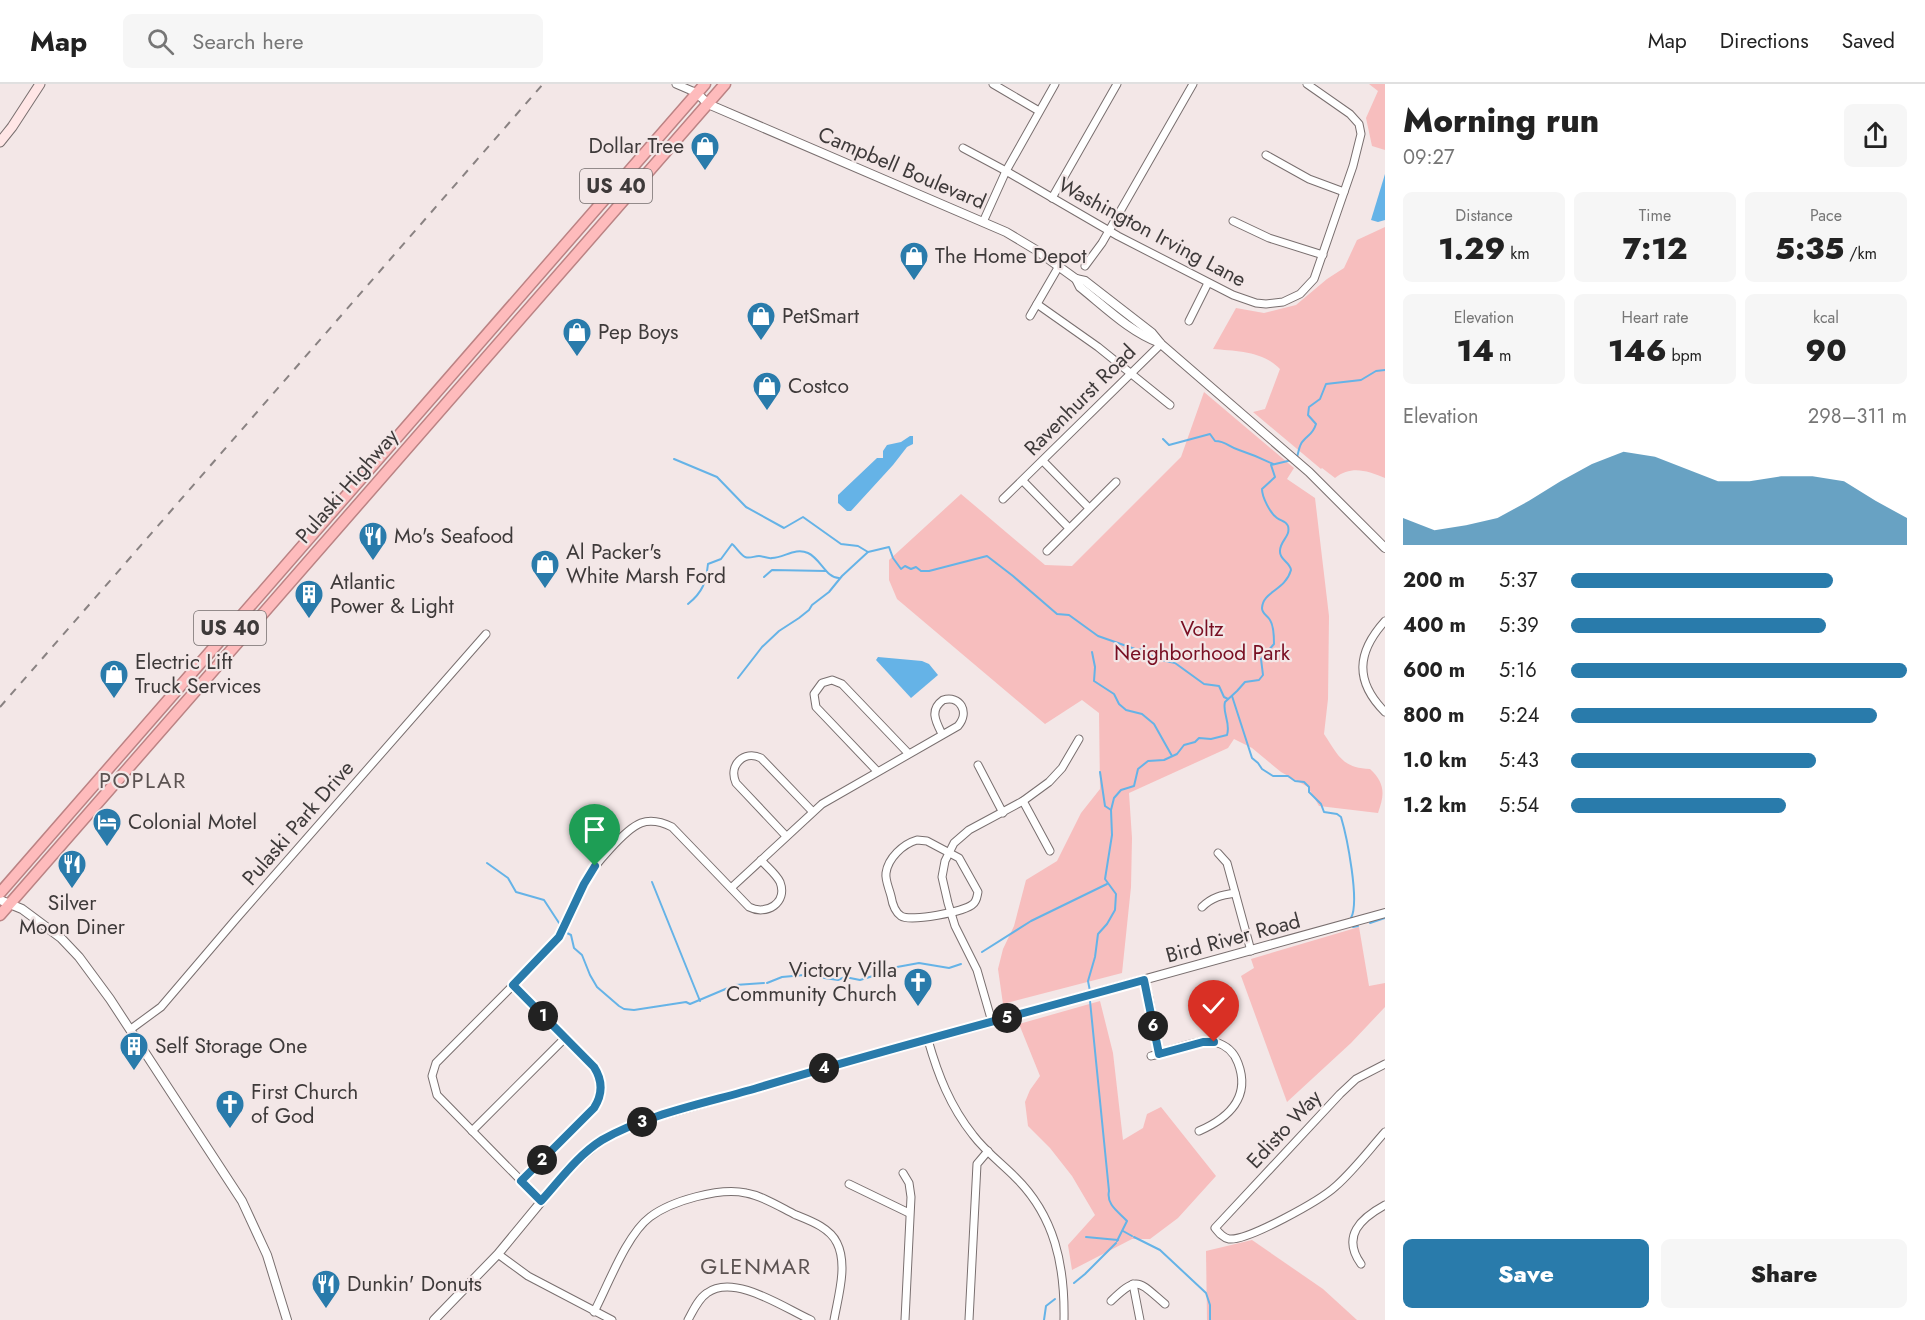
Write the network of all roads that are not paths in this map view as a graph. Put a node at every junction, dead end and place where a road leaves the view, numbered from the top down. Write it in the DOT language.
graph roads {
  1 [pos="40,84"];
  2 [pos="676,84"];
  3 [pos="705,84"];
  4 [pos="725,84"];
  5 [pos="993,84"];
  6 [pos="1055,84"];
  7 [pos="1117,84"];
  8 [pos="1193,84"];
  9 [pos="1307,84"];
  10 [pos="697,93"];
  11 [pos="708,104"];
  12 [pos="1039,111"];
  13 [pos="0,142"];
  14 [pos="963,148"];
  15 [pos="1266,155"];
  16 [pos="1006,171"];
  17 [pos="1344,192"];
  18 [pos="1052,198"];
  19 [pos="1233,221"];
  20 [pos="982,222"];
  21 [pos="1109,231"];
  22 [pos="1323,255"];
  23 [pos="1059,266"];
  24 [pos="1085,266"];
  25 [pos="1208,283"];
  26 [pos="1037,304"];
  27 [pos="1030,316"];
  28 [pos="1190,321"];
  29 [pos="1161,344"];
  30 [pos="1131,373"];
  31 [pos="1170,405"];
  32 [pos="1043,461"];
  33 [pos="1023,481"];
  34 [pos="1116,482"];
  35 [pos="1003,499"];
  36 [pos="1089,508"];
  37 [pos="1069,528"];
  38 [pos="1385,548"];
  39 [pos="1047,551"];
  40 [pos="1385,621"];
  41 [pos="486,634"];
  42 [pos="1385,712"];
  43 [pos="942,734"];
  44 [pos="1079,739"];
  45 [pos="908,753"];
  46 [pos="978,765"];
  47 [pos="877,771"];
  48 [pos="1023,801"];
  49 [pos="812,811"];
  50 [pos="1003,813"];
  51 [pos="786,836"];
  52 [pos="1050,850"];
  53 [pos="949,852"];
  54 [pos="1218,853"];
  55 [pos="761,860"];
  56 [pos="731,888"];
  57 [pos="0,893"];
  58 [pos="1235,893"];
  59 [pos="5,902"];
  60 [pos="1202,907"];
  61 [pos="950,912"];
  62 [pos="1385,913"];
  63 [pos="0,915"];
  64 [pos="1251,951"];
  65 [pos="1144,980"];
  66 [pos="513,985"];
  67 [pos="992,1022"];
  68 [pos="131,1029"];
  69 [pos="565,1038"];
  70 [pos="928,1040"];
  71 [pos="1385,1064"];
  72 [pos="472,1131"];
  73 [pos="1199,1131"];
  74 [pos="1385,1132"];
  75 [pos="988,1151"];
  76 [pos="903,1173"];
  77 [pos="521,1181"];
  78 [pos="849,1184"];
  79 [pos="541,1201"];
  80 [pos="1385,1205"];
  81 [pos="909,1213"];
  82 [pos="498,1254"];
  83 [pos="1360,1264"];
  84 [pos="1132,1284"];
  85 [pos="1111,1301"];
  86 [pos="1165,1304"];
  87 [pos="594,1311"];
  88 [pos="287,1320"];
  89 [pos="434,1320"];
  90 [pos="612,1320"];
  91 [pos="688,1320"];
  92 [pos="811,1320"];
  93 [pos="834,1320"];
  94 [pos="905,1320"];
  95 [pos="969,1320"];
  96 [pos="1064,1320"];
  97 [pos="1140,1320"];
  1 -- 13 [label="main road"];
  2 -- 10 [label="street"];
  3 -- 10 [label="highway, Pulaski Highway / US 40"];
  4 -- 11 [label="highway, Pulaski Highway / US 40"];
  5 -- 12 [label="street"];
  6 -- 12 [label="street"];
  7 -- 18 [label="street"];
  8 -- 21 [label="street"];
  9 -- 17 [label="street, Washington Irving Lane"];
  10 -- 11 [label="street"];
  10 -- 57 [label="highway, Pulaski Highway / US 40"];
  11 -- 20 [label="street, Campbell Boulevard"];
  11 -- 59 [label="highway, Pulaski Highway / US 40"];
  12 -- 16 [label="street"];
  14 -- 16 [label="street, Washington Irving Lane"];
  15 -- 17 [label="street"];
  16 -- 18 [label="street, Washington Irving Lane"];
  16 -- 20 [label="street"];
  17 -- 22 [label="street, Washington Irving Lane"];
  18 -- 21 [label="street, Washington Irving Lane"];
  19 -- 22 [label="street"];
  20 -- 23 [label="street, Campbell Boulevard"];
  21 -- 24 [label="street"];
  21 -- 25 [label="street, Washington Irving Lane"];
  22 -- 25 [label="street, Washington Irving Lane"];
  23 -- 26 [label="street"];
  23 -- 29 [label="street, Campbell Boulevard"];
  25 -- 28 [label="street"];
  26 -- 27 [label="street"];
  26 -- 30 [label="street"];
  29 -- 30 [label="street, Ravenhurst Road"];
  29 -- 38 [label="street, Campbell Boulevard"];
  30 -- 31 [label="street"];
  30 -- 32 [label="street, Ravenhurst Road"];
  32 -- 33 [label="street, Ravenhurst Road"];
  32 -- 36 [label="street"];
  33 -- 35 [label="street, Ravenhurst Road"];
  33 -- 37 [label="street, Ravenhurst Road"];
  34 -- 36 [label="street"];
  36 -- 37 [label="street"];
  37 -- 39 [label="street"];
  40 -- 42 [label="street"];
  41 -- 68 [label="street, Pulaski Park Drive"];
  43 -- 43 [label="street"];
  43 -- 45 [label="street"];
  44 -- 48 [label="street"];
  45 -- 47 [label="street"];
  45 -- 47 [label="street"];
  46 -- 50 [label="street"];
  47 -- 49 [label="street"];
  48 -- 50 [label="street"];
  48 -- 52 [label="street"];
  49 -- 51 [label="street"];
  49 -- 51 [label="street"];
  50 -- 53 [label="street"];
  51 -- 55 [label="street"];
  53 -- 61 [label="street"];
  53 -- 61 [label="street"];
  53 -- 61 [label="street"];
  54 -- 58 [label="street"];
  55 -- 56 [label="street"];
  55 -- 56 [label="street"];
  56 -- 66 [label="street"];
  58 -- 60 [label="street"];
  58 -- 64 [label="street"];
  59 -- 63 [label="highway, Pulaski Highway / US 40"];
  59 -- 68 [label="street"];
  61 -- 67 [label="street"];
  62 -- 64 [label="street, Bird River Road"];
  64 -- 65 [label="street, Bird River Road"];
  65 -- 67 [label="street, Bird River Road"];
  65 -- 73 [label="street"];
  66 -- 69 [label="street"];
  66 -- 72 [label="street"];
  67 -- 70 [label="street, Bird River Road"];
  68 -- 88 [label="street"];
  69 -- 72 [label="street"];
  69 -- 77 [label="street"];
  70 -- 75 [label="street"];
  70 -- 79 [label="street, Bird River Road"];
  71 -- 74 [label="street, Edisto Way"];
  72 -- 77 [label="street"];
  75 -- 95 [label="street"];
  75 -- 96 [label="street"];
  76 -- 81 [label="street"];
  77 -- 79 [label="street"];
  78 -- 81 [label="street"];
  79 -- 82 [label="street, Bird River Road"];
  80 -- 83 [label="street"];
  81 -- 94 [label="street"];
  82 -- 87 [label="street"];
  82 -- 89 [label="street, Bird River Road"];
  84 -- 85 [label="street"];
  84 -- 86 [label="street"];
  84 -- 97 [label="street"];
  87 -- 90 [label="street"];
  87 -- 93 [label="street"];
  91 -- 92 [label="street"];
}
